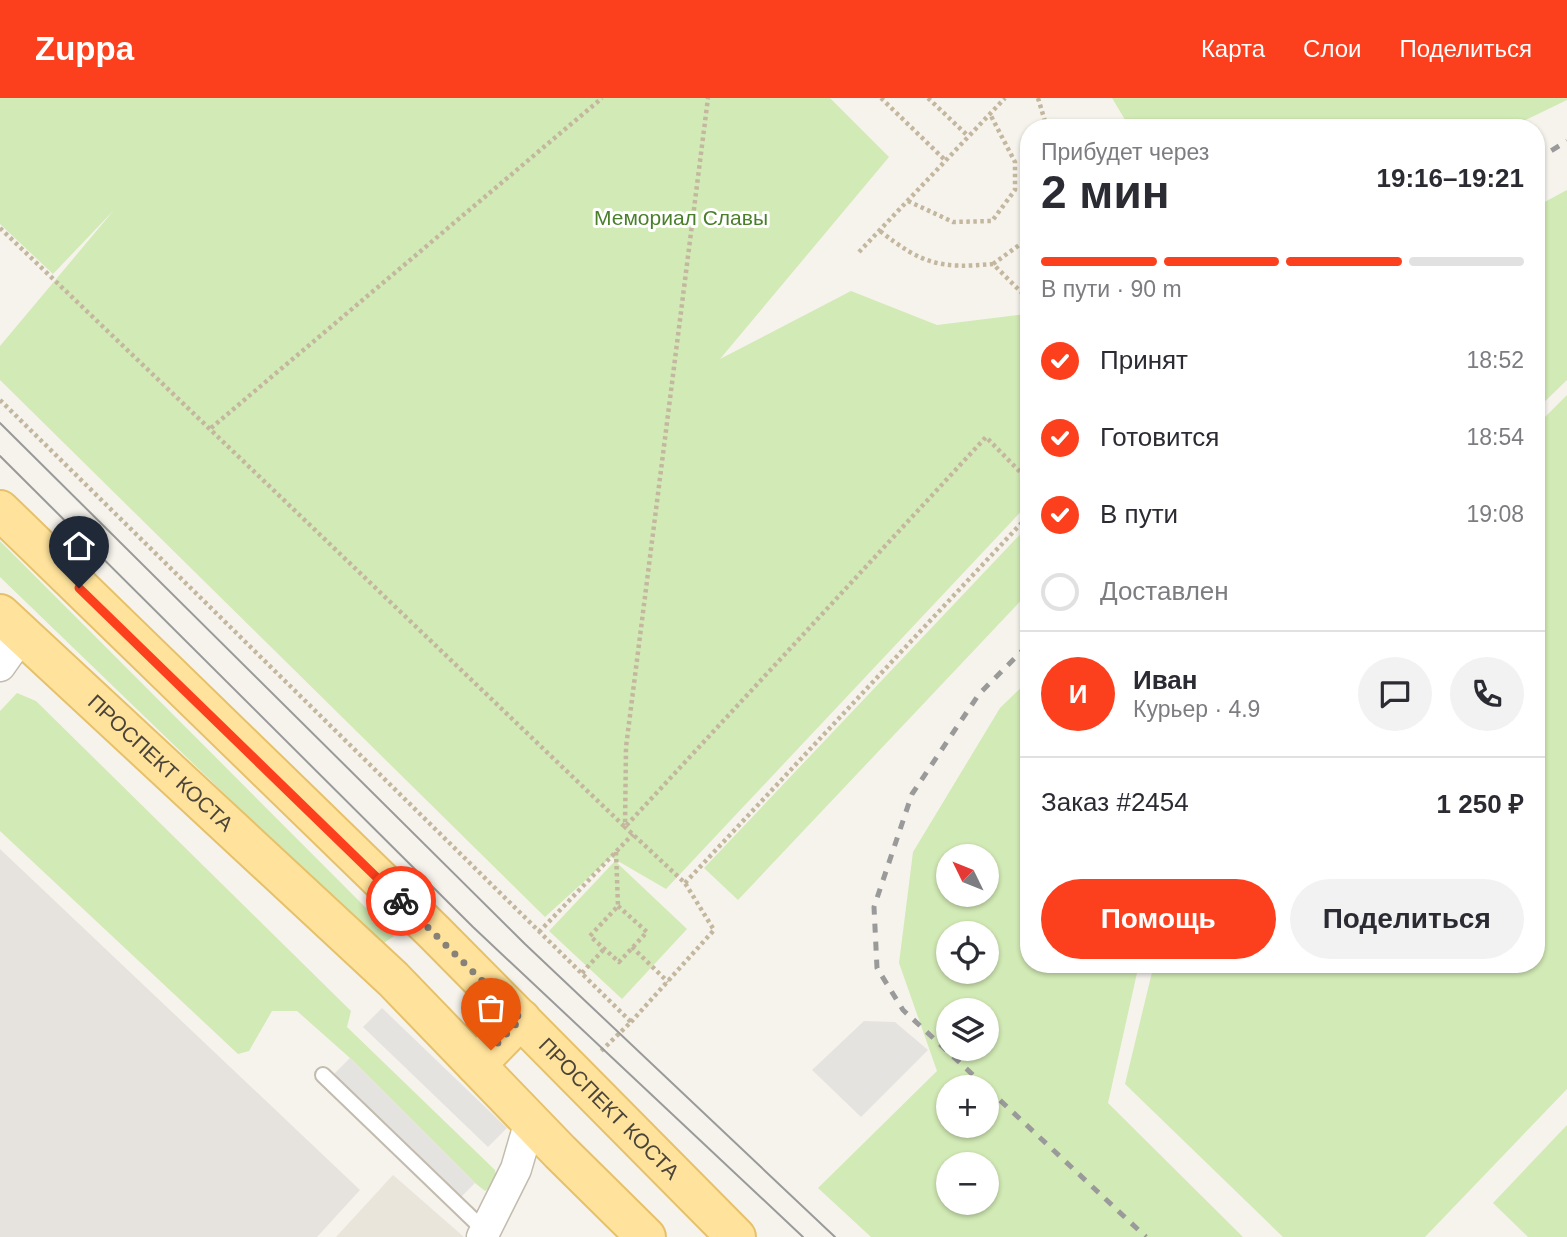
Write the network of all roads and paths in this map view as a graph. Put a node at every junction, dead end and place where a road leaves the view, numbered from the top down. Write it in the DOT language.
graph roads {
  1 [pos="603,98"];
  2 [pos="708,98"];
  3 [pos="881,98"];
  4 [pos="928,98"];
  5 [pos="1005,98"];
  6 [pos="1038,98"];
  7 [pos="990,113"];
  8 [pos="1044,119"];
  9 [pos="968,136"];
  10 [pos="946,161"];
  11 [pos="908,201"];
  12 [pos="0,228"];
  13 [pos="880,230"];
  14 [pos="1020,244"];
  15 [pos="859,252"];
  16 [pos="993,264"];
  17 [pos="1020,291"];
  18 [pos="0,400"];
  19 [pos="211,428"];
  20 [pos="1020,472"];
  21 [pos="0,510"];
  22 [pos="1020,525"];
  23 [pos="11,624"];
  24 [pos="0,666"];
  25 [pos="625,827"];
  26 [pos="633,834"];
  27 [pos="616,852"];
  28 [pos="685,883"];
  29 [pos="618,907"];
  30 [pos="539,932"];
  31 [pos="632,947"];
  32 [pos="604,949"];
  33 [pos="582,973"];
  34 [pos="668,982"];
  35 [pos="521,1019"];
  36 [pos="631,1021"];
  37 [pos="476,1065"];
  38 [pos="323,1074"];
  39 [pos="577,1075"];
  40 [pos="530,1121"];
  41 [pos="483,1234"];
  42 [pos="646,1237"];
  43 [pos="736,1237"];
  1 -- 19 [label="path"];
  2 -- 25 [label="path"];
  3 -- 10 [label="path"];
  4 -- 9 [label="path"];
  5 -- 7 [label="path"];
  6 -- 8 [label="path"];
  7 -- 9 [label="path"];
  7 -- 11 [label="path"];
  9 -- 10 [label="path"];
  10 -- 11 [label="path"];
  11 -- 13 [label="path"];
  12 -- 19 [label="path"];
  13 -- 15 [label="path"];
  13 -- 16 [label="path"];
  14 -- 16 [label="path"];
  16 -- 17 [label="path"];
  18 -- 30 [label="path"];
  19 -- 25 [label="path"];
  20 -- 25 [label="path"];
  21 -- 35 [label="main road, ПРОСПЕКТ КОСТА"];
  22 -- 28 [label="path"];
  23 -- 24 [label="street"];
  23 -- 37 [label="main road, ПРОСПЕКТ КОСТА"];
  25 -- 26 [label="path"];
  26 -- 27 [label="path"];
  26 -- 28 [label="path"];
  27 -- 29 [label="path"];
  27 -- 30 [label="path"];
  28 -- 34 [label="path"];
  29 -- 31 [label="path"];
  29 -- 32 [label="path"];
  30 -- 33 [label="path"];
  31 -- 32 [label="path"];
  31 -- 34 [label="path"];
  32 -- 33 [label="path"];
  33 -- 36 [label="path"];
  34 -- 36 [label="path"];
  35 -- 37 [label="main road"];
  35 -- 39 [label="main road, ПРОСПЕКТ КОСТА"];
  36 -- 39 [label="path"];
  37 -- 40 [label="main road, ПРОСПЕКТ КОСТА"];
  38 -- 41 [label="lane"];
  39 -- 43 [label="main road, ПРОСПЕКТ КОСТА"];
  40 -- 41 [label="street"];
  40 -- 42 [label="main road, ПРОСПЕКТ КОСТА"];
}
